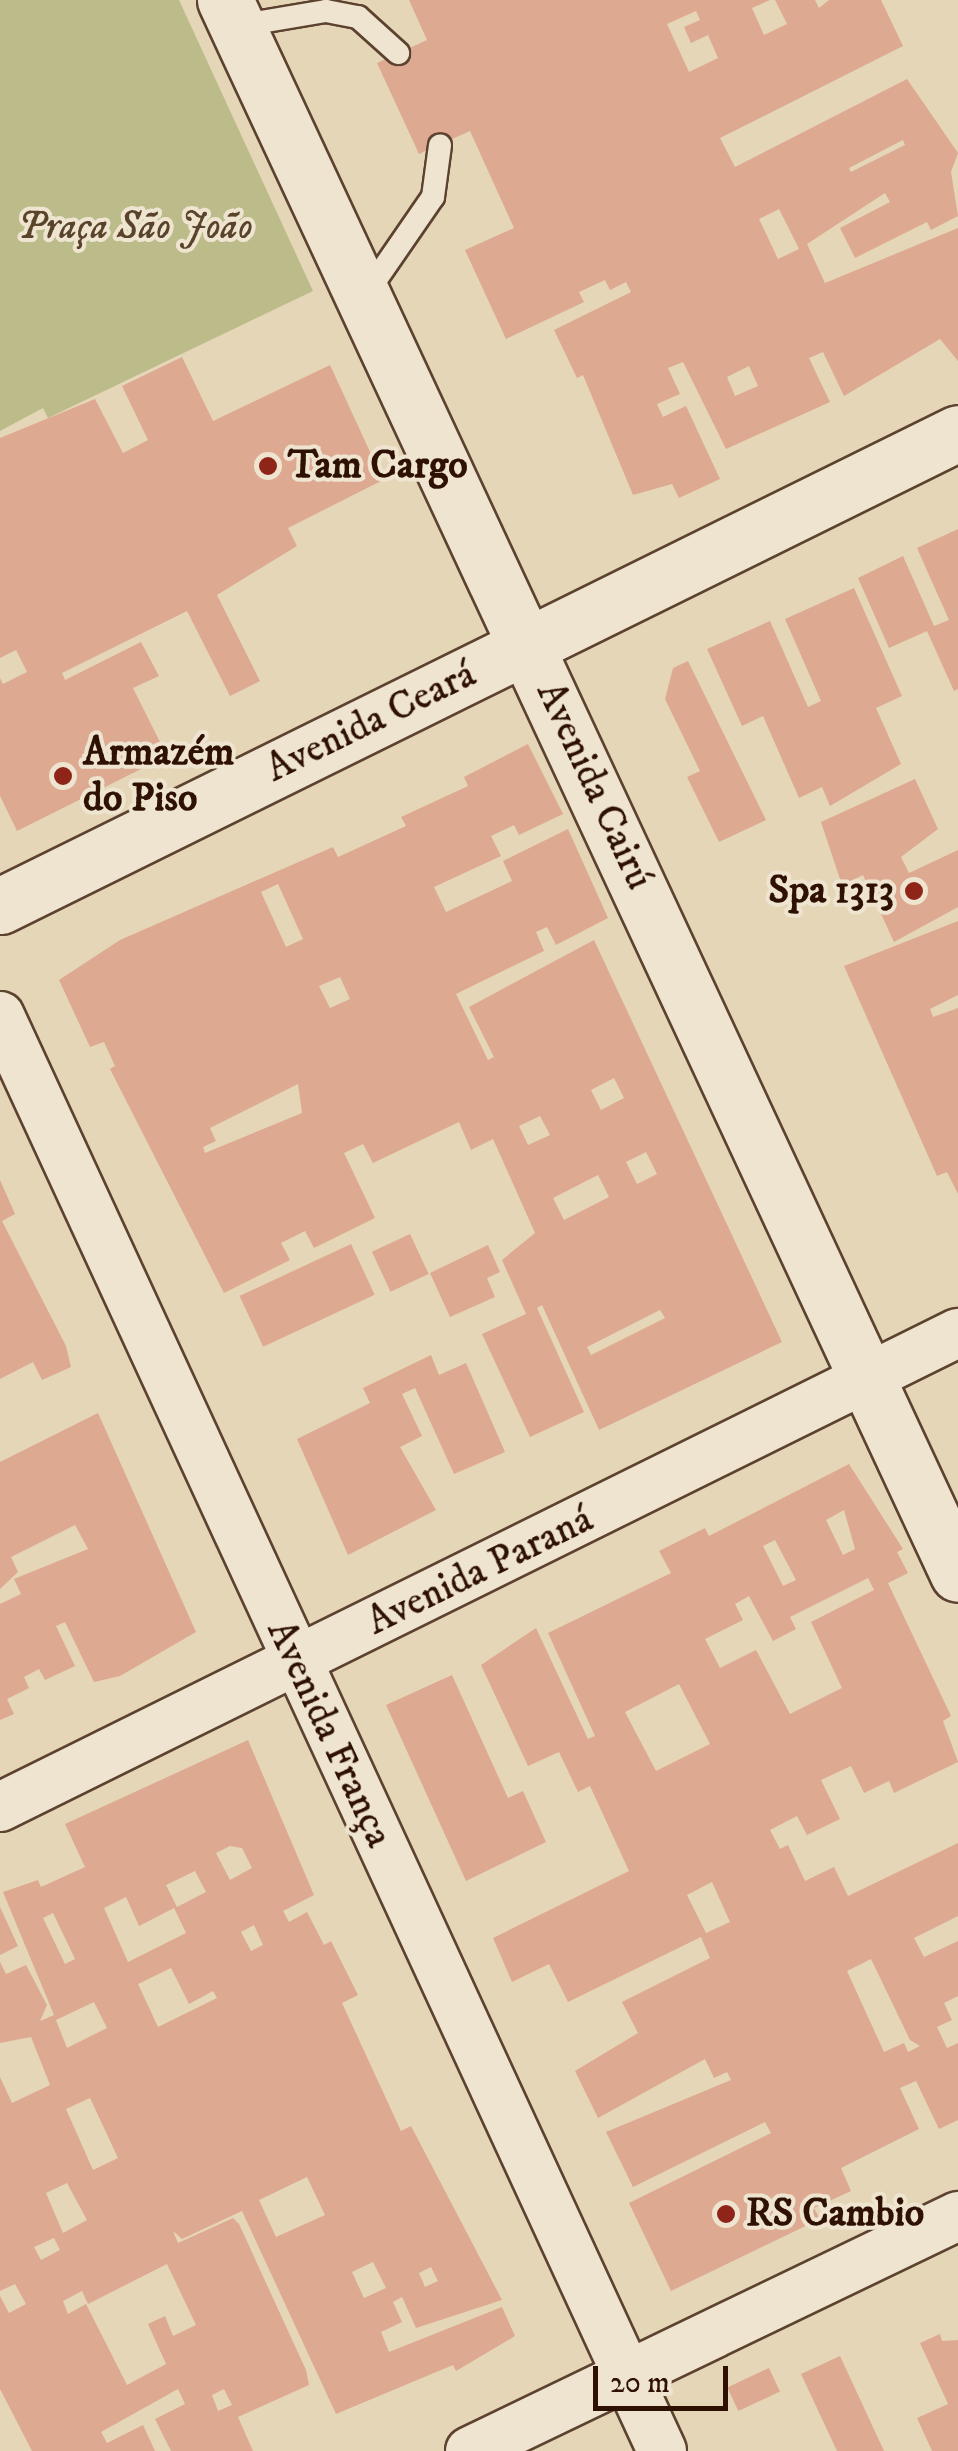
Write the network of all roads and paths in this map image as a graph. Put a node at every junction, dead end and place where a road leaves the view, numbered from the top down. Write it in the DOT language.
graph roads {
  1 [pos="231,13"];
  2 [pos="398,53"];
  3 [pos="440,145"];
  4 [pos="364,296"];
  5 [pos="958,433"];
  6 [pos="528,645"];
  7 [pos="0,906"];
  8 [pos="0,1016"];
  9 [pos="958,1333"];
  10 [pos="868,1378"];
  11 [pos="958,1574"];
  12 [pos="295,1663"];
  13 [pos="0,1806"];
  14 [pos="958,2216"];
  15 [pos="627,2375"];
  16 [pos="470,2451"];
  17 [pos="662,2451"];
  1 -- 2 [label="lane"];
  1 -- 4 [label="main road, Avenida Cairú"];
  3 -- 4 [label="lane"];
  4 -- 6 [label="main road, Avenida Cairú"];
  5 -- 6 [label="main road, Avenida Ceará"];
  6 -- 7 [label="main road, Avenida Ceará"];
  6 -- 10 [label="main road, Avenida Cairú"];
  8 -- 12 [label="street, Avenida França"];
  9 -- 10 [label="street, Avenida Paraná"];
  10 -- 11 [label="main road, Avenida Cairú"];
  10 -- 12 [label="street, Avenida Paraná"];
  12 -- 13 [label="street, Avenida Paraná"];
  12 -- 15 [label="street, Avenida França"];
  14 -- 15 [label="street"];
  15 -- 16 [label="street"];
  15 -- 17 [label="street, Avenida França"];
}
